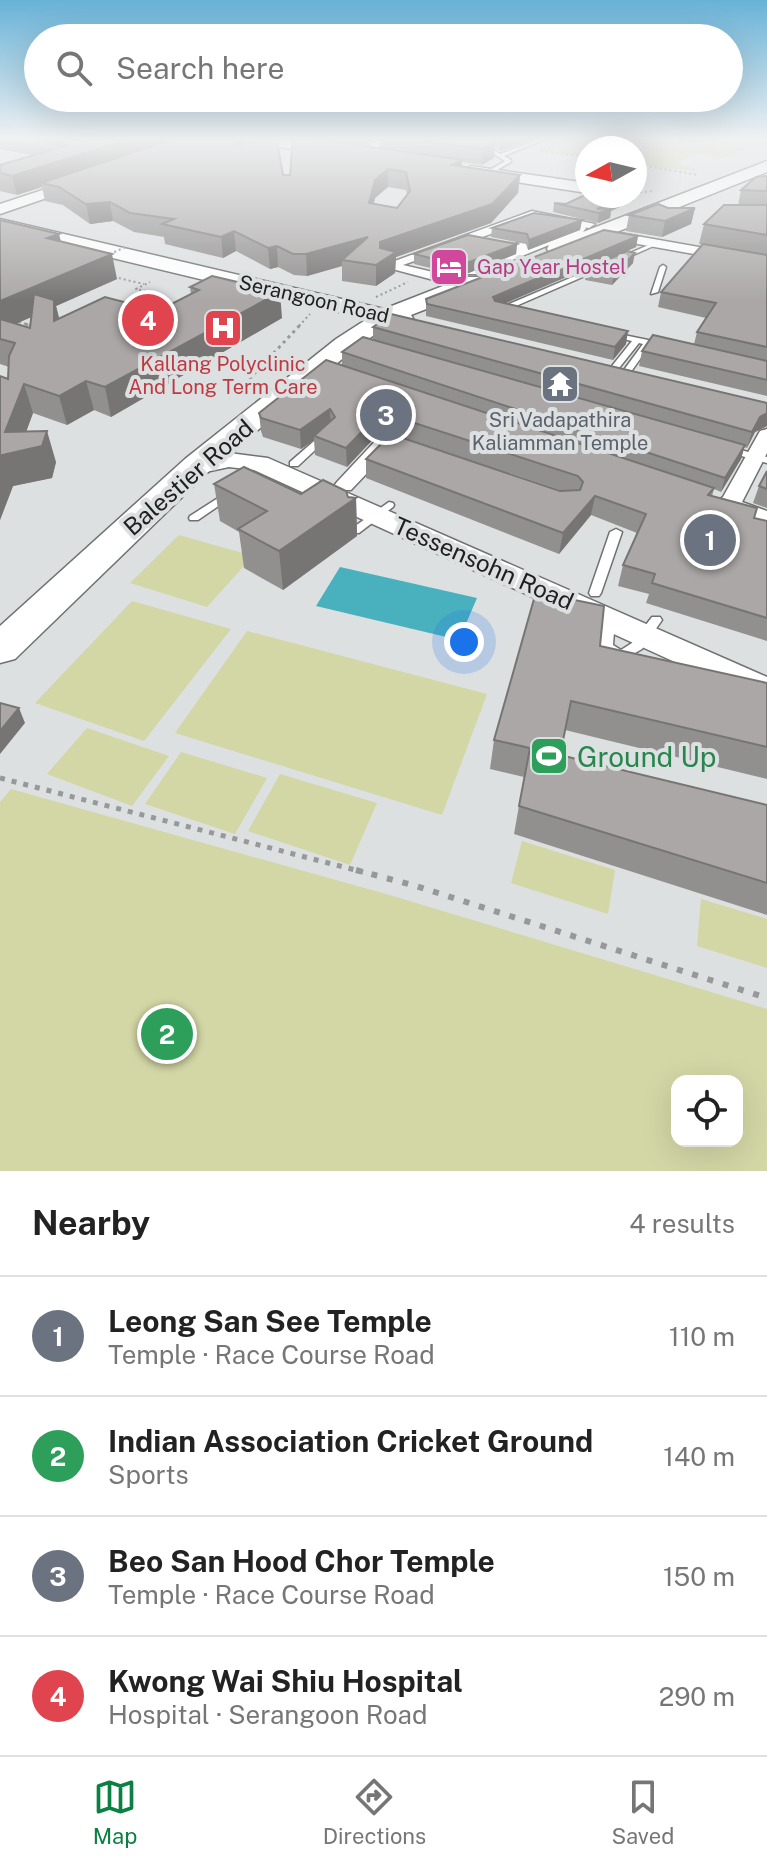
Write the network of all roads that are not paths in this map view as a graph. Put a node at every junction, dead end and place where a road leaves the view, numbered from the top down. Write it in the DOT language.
graph roads {
  1 [pos="42,192"];
  2 [pos="716,192"];
  3 [pos="647,200"];
  4 [pos="0,206"];
  5 [pos="627,208"];
  6 [pos="629,208"];
  7 [pos="684,209"];
  8 [pos="712,209"];
  9 [pos="0,225"];
  10 [pos="593,229"];
  11 [pos="464,238"];
  12 [pos="655,244"];
  13 [pos="520,250"];
  14 [pos="767,263"];
  15 [pos="663,267"];
  16 [pos="445,279"];
  17 [pos="654,292"];
  18 [pos="374,309"];
  19 [pos="515,313"];
  20 [pos="425,325"];
  21 [pos="607,333"];
  22 [pos="637,340"];
  23 [pos="648,342"];
  24 [pos="673,348"];
  25 [pos="250,410"];
  26 [pos="329,433"];
  27 [pos="767,435"];
  28 [pos="726,448"];
  29 [pos="416,452"];
  30 [pos="761,458"];
  31 [pos="294,464"];
  32 [pos="196,466"];
  33 [pos="238,490"];
  34 [pos="700,494"];
  35 [pos="343,495"];
  36 [pos="730,504"];
  37 [pos="194,518"];
  38 [pos="767,518"];
  39 [pos="616,532"];
  40 [pos="602,606"];
  41 [pos="0,613"];
  42 [pos="649,627"];
  43 [pos="0,649"];
  44 [pos="767,669"];
  45 [pos="767,691"];
  1 -- 4 [label="main road"];
  2 -- 7 [label="main road"];
  3 -- 7 [label="main road"];
  5 -- 10 [label="main road"];
  6 -- 10 [label="main road"];
  7 -- 8 [label="main road"];
  9 -- 18 [label="main road, Serangoon Road"];
  10 -- 11 [label="street"];
  10 -- 12 [label="street"];
  10 -- 13 [label="main road"];
  10 -- 18 [label="main road"];
  11 -- 13 [label="street"];
  11 -- 16 [label="street"];
  12 -- 14 [label="street"];
  12 -- 19 [label="lane"];
  13 -- 16 [label="main road"];
  15 -- 17 [label="lane"];
  16 -- 18 [label="main road"];
  18 -- 20 [label="main road, Serangoon Road"];
  18 -- 25 [label="main road, Balestier Road"];
  18 -- 25 [label="main road, Balestier Road"];
  21 -- 22 [label="lane"];
  22 -- 23 [label="lane"];
  22 -- 23 [label="lane"];
  23 -- 24 [label="lane"];
  25 -- 31 [label="street, Tessensohn Road"];
  25 -- 32 [label="main road, Balestier Road"];
  25 -- 41 [label="main road, Balestier Road"];
  26 -- 31 [label="lane"];
  27 -- 30 [label="street"];
  28 -- 30 [label="lane"];
  29 -- 35 [label="street"];
  30 -- 36 [label="street"];
  31 -- 35 [label="street, Tessensohn Road"];
  32 -- 35 [label="street, Tessensohn Road"];
  32 -- 43 [label="main road, Balestier Road"];
  33 -- 37 [label="lane"];
  34 -- 36 [label="street"];
  35 -- 40 [label="street, Tessensohn Road"];
  36 -- 38 [label="street"];
  39 -- 40 [label="lane"];
  40 -- 42 [label="street, Tessensohn Road"];
  42 -- 44 [label="street, Tessensohn Road"];
  42 -- 45 [label="street, Tessensohn Road"];
}
